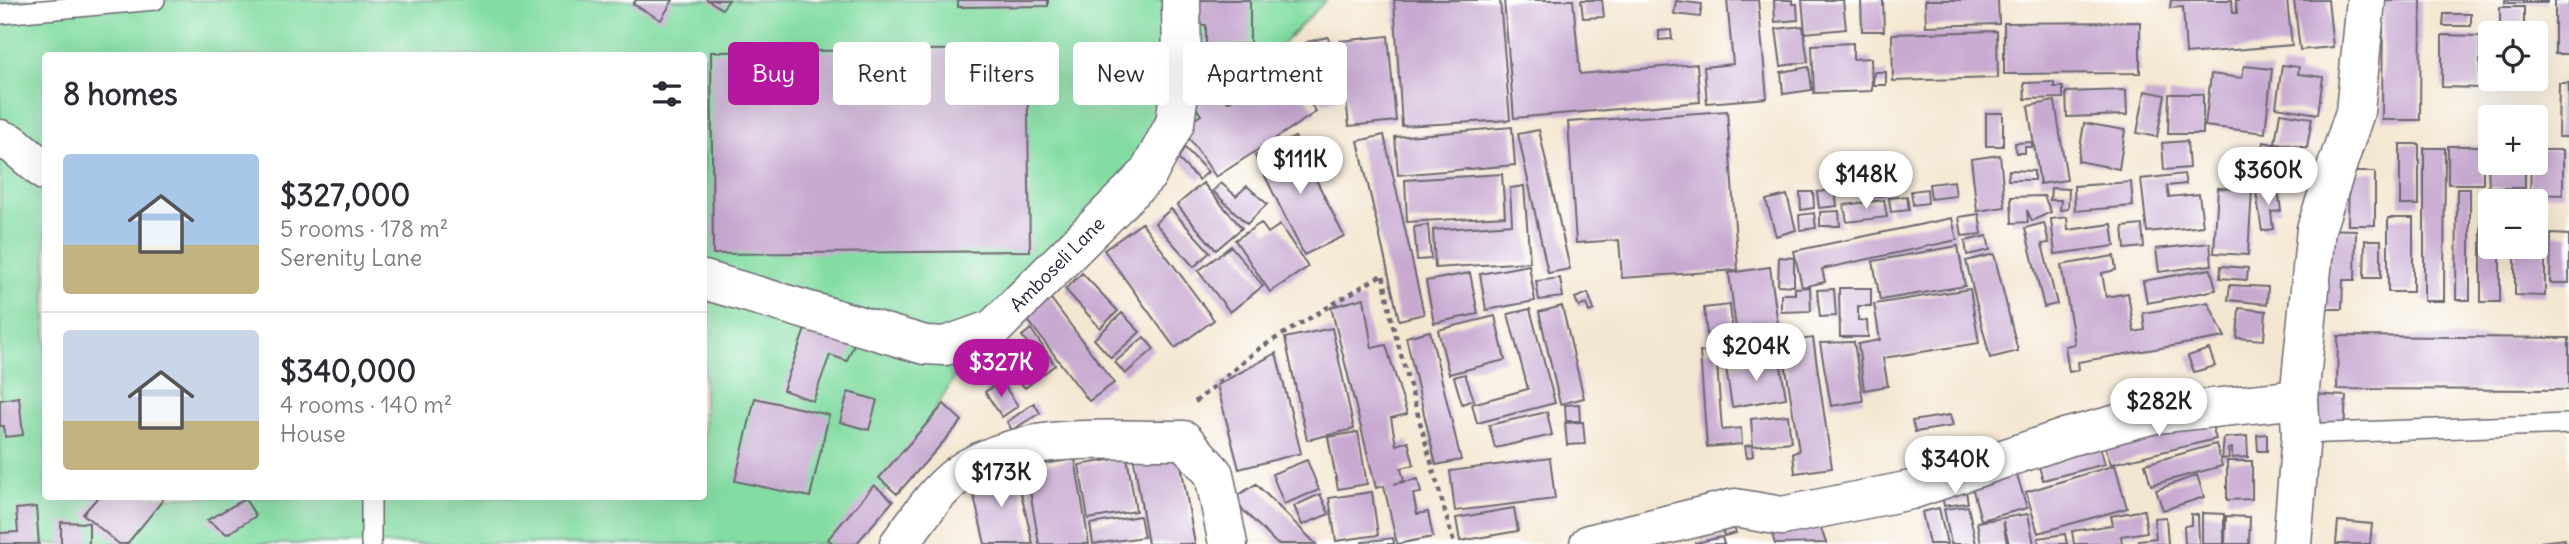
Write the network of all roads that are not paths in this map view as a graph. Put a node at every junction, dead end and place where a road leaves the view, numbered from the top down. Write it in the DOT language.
graph roads {
  1 [pos="155,0"];
  2 [pos="1181,0"];
  3 [pos="2366,0"];
  4 [pos="0,14"];
  5 [pos="0,139"];
  6 [pos="42,169"];
  7 [pos="707,281"];
  8 [pos="2300,416"];
  9 [pos="2569,424"];
  10 [pos="371,500"];
  11 [pos="371,544"];
  12 [pos="899,544"];
  13 [pos="1228,544"];
  14 [pos="1589,544"];
  15 [pos="2292,544"];
  1 -- 4 [label="lane"];
  2 -- 7 [label="street, Amboseli Lane"];
  3 -- 8 [label="street"];
  5 -- 6 [label="street"];
  8 -- 9 [label="lane"];
  8 -- 14 [label="street"];
  8 -- 15 [label="street"];
  10 -- 11 [label="lane"];
  12 -- 13 [label="street"];
}
